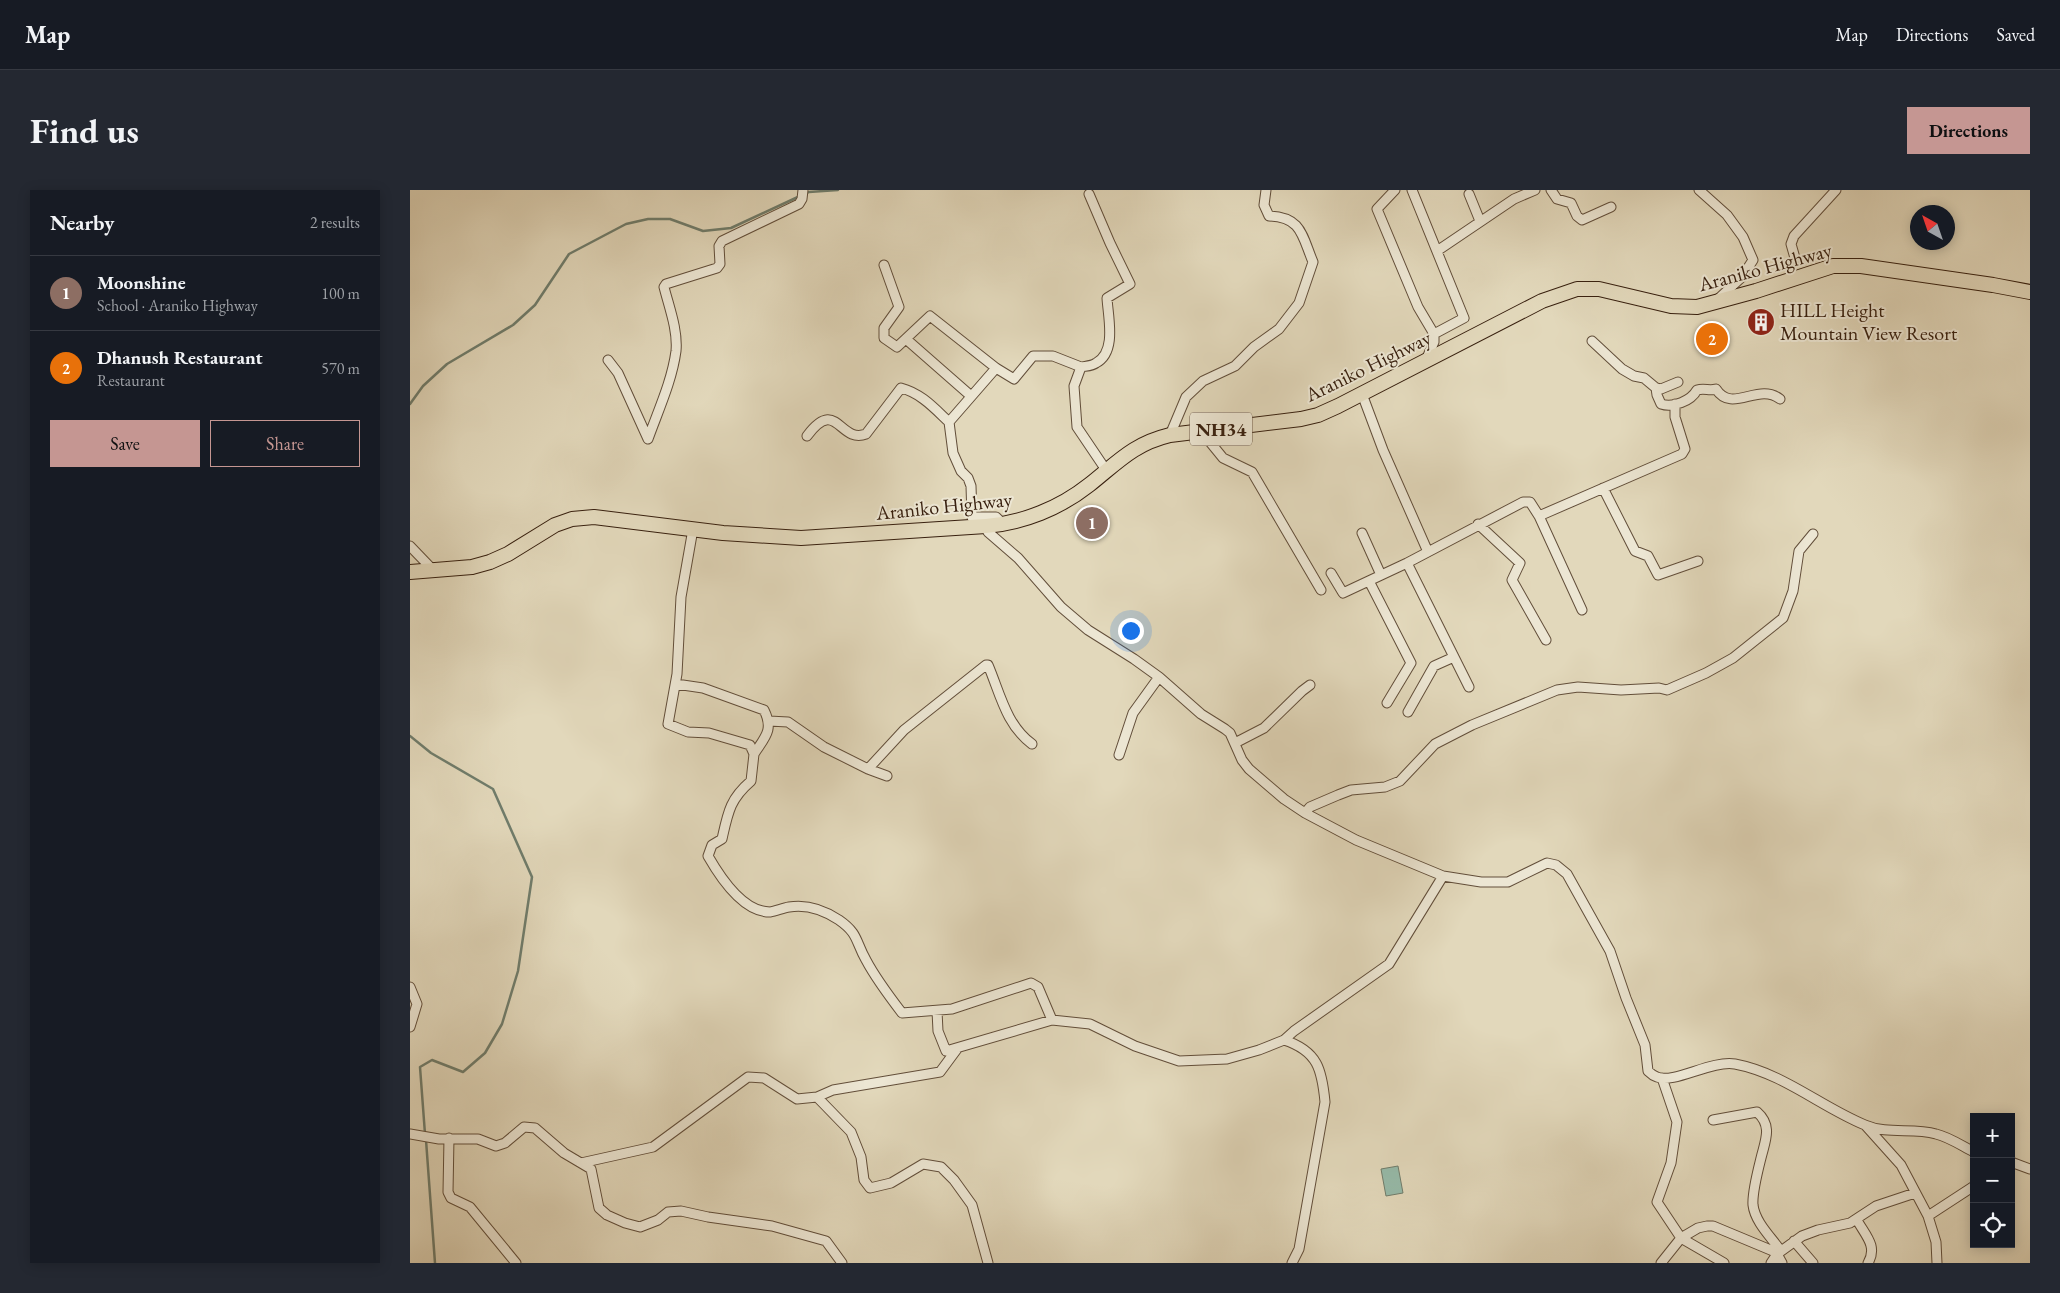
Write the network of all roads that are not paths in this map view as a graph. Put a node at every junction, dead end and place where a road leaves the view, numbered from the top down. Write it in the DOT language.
graph roads {
  1 [pos="1266,190"];
  2 [pos="1395,190"];
  3 [pos="1412,190"];
  4 [pos="1510,190"];
  5 [pos="1535,190"];
  6 [pos="1551,190"];
  7 [pos="1699,190"];
  8 [pos="1836,190"];
  9 [pos="803,193"];
  10 [pos="1090,194"];
  11 [pos="1469,194"];
  12 [pos="1514,200"];
  13 [pos="1610,207"];
  14 [pos="1480,221"];
  15 [pos="1437,250"];
  16 [pos="1796,258"];
  17 [pos="884,265"];
  18 [pos="2030,292"];
  19 [pos="1713,303"];
  20 [pos="1434,334"];
  21 [pos="906,339"];
  22 [pos="1592,341"];
  23 [pos="608,360"];
  24 [pos="1426,362"];
  25 [pos="1081,367"];
  26 [pos="996,368"];
  27 [pos="1678,382"];
  28 [pos="1656,388"];
  29 [pos="1362,394"];
  30 [pos="971,396"];
  31 [pos="1780,400"];
  32 [pos="1675,404"];
  33 [pos="949,422"];
  34 [pos="1201,431"];
  35 [pos="1170,435"];
  36 [pos="807,436"];
  37 [pos="1106,470"];
  38 [pos="1603,488"];
  39 [pos="1539,516"];
  40 [pos="1478,524"];
  41 [pos="993,526"];
  42 [pos="693,529"];
  43 [pos="1362,533"];
  44 [pos="1813,534"];
  45 [pos="410,546"];
  46 [pos="1428,552"];
  47 [pos="1698,561"];
  48 [pos="1407,563"];
  49 [pos="434,571"];
  50 [pos="410,572"];
  51 [pos="1332,573"];
  52 [pos="1381,575"];
  53 [pos="1369,580"];
  54 [pos="1320,590"];
  55 [pos="1582,610"];
  56 [pos="1546,640"];
  57 [pos="1454,657"];
  58 [pos="1159,677"];
  59 [pos="676,684"];
  60 [pos="1310,685"];
  61 [pos="1469,687"];
  62 [pos="1387,703"];
  63 [pos="1408,712"];
  64 [pos="770,721"];
  65 [pos="1236,743"];
  66 [pos="1032,744"];
  67 [pos="754,754"];
  68 [pos="1119,755"];
  69 [pos="868,769"];
  70 [pos="887,776"];
  71 [pos="1305,813"];
  72 [pos="1443,876"];
  73 [pos="410,987"];
  74 [pos="937,1011"];
  75 [pos="1052,1020"];
  76 [pos="410,1027"];
  77 [pos="1284,1040"];
  78 [pos="957,1049"];
  79 [pos="1662,1078"];
  80 [pos="817,1097"];
  81 [pos="1713,1120"];
  82 [pos="1866,1126"];
  83 [pos="410,1134"];
  84 [pos="449,1138"];
  85 [pos="1970,1150"];
  86 [pos="581,1163"];
  87 [pos="2015,1163"];
  88 [pos="2030,1169"];
  89 [pos="1970,1189"];
  90 [pos="1916,1193"];
  91 [pos="1928,1216"];
  92 [pos="1857,1220"];
  93 [pos="1681,1238"];
  94 [pos="1794,1241"];
  95 [pos="1779,1252"];
  96 [pos="516,1263"];
  97 [pos="842,1263"];
  98 [pos="988,1263"];
  99 [pos="1292,1263"];
  100 [pos="1661,1263"];
  101 [pos="1724,1263"];
  102 [pos="1771,1263"];
  103 [pos="1782,1263"];
  104 [pos="1813,1263"];
  105 [pos="1868,1263"];
  106 [pos="1937,1263"];
  1 -- 35 [label="street"];
  2 -- 20 [label="street"];
  3 -- 15 [label="street"];
  4 -- 12 [label="street"];
  5 -- 12 [label="street"];
  6 -- 13 [label="street"];
  7 -- 19 [label="street"];
  8 -- 16 [label="street"];
  9 -- 23 [label="street"];
  10 -- 25 [label="street"];
  11 -- 14 [label="street"];
  12 -- 14 [label="street"];
  14 -- 15 [label="street"];
  15 -- 20 [label="street"];
  17 -- 21 [label="street"];
  18 -- 19 [label="highway, Araniko Highway / NH34"];
  19 -- 24 [label="highway, Araniko Highway / NH34"];
  20 -- 24 [label="street"];
  21 -- 26 [label="street"];
  21 -- 30 [label="street"];
  22 -- 28 [label="street"];
  24 -- 29 [label="highway, Araniko Highway / NH34"];
  25 -- 26 [label="street"];
  25 -- 37 [label="street"];
  26 -- 30 [label="street"];
  27 -- 28 [label="street"];
  28 -- 32 [label="street"];
  29 -- 34 [label="highway, Araniko Highway / NH34"];
  29 -- 46 [label="street"];
  30 -- 33 [label="street"];
  31 -- 32 [label="street"];
  32 -- 38 [label="street"];
  33 -- 36 [label="street"];
  33 -- 41 [label="street"];
  34 -- 35 [label="highway, Araniko Highway / NH34"];
  34 -- 54 [label="street"];
  35 -- 37 [label="highway, Araniko Highway / NH34"];
  37 -- 41 [label="highway, Araniko Highway / NH34"];
  38 -- 39 [label="street"];
  38 -- 47 [label="street"];
  39 -- 40 [label="street"];
  39 -- 55 [label="street"];
  40 -- 46 [label="street"];
  40 -- 56 [label="street"];
  41 -- 42 [label="highway, Araniko Highway / NH34"];
  41 -- 58 [label="street"];
  42 -- 49 [label="highway, Araniko Highway / NH34"];
  42 -- 59 [label="street"];
  43 -- 52 [label="street"];
  44 -- 71 [label="street"];
  45 -- 49 [label="street"];
  46 -- 48 [label="street"];
  48 -- 52 [label="street"];
  48 -- 57 [label="street"];
  49 -- 50 [label="highway, Araniko Highway / NH34"];
  51 -- 53 [label="street"];
  52 -- 53 [label="street"];
  53 -- 62 [label="street"];
  57 -- 61 [label="street"];
  57 -- 63 [label="street"];
  58 -- 65 [label="street"];
  58 -- 68 [label="street"];
  59 -- 64 [label="street"];
  59 -- 67 [label="street"];
  60 -- 65 [label="street"];
  64 -- 67 [label="street"];
  64 -- 69 [label="street"];
  65 -- 71 [label="street"];
  66 -- 69 [label="street"];
  67 -- 74 [label="street"];
  69 -- 70 [label="street"];
  71 -- 72 [label="street"];
  72 -- 77 [label="street"];
  72 -- 79 [label="street"];
  73 -- 76 [label="street"];
  74 -- 75 [label="street"];
  74 -- 78 [label="street"];
  75 -- 77 [label="street"];
  75 -- 78 [label="street"];
  77 -- 99 [label="street"];
  78 -- 80 [label="street"];
  79 -- 82 [label="street"];
  79 -- 93 [label="street"];
  80 -- 86 [label="street"];
  80 -- 98 [label="street"];
  81 -- 95 [label="street"];
  82 -- 85 [label="street"];
  82 -- 90 [label="street"];
  83 -- 84 [label="street"];
  84 -- 86 [label="street"];
  84 -- 96 [label="street"];
  86 -- 97 [label="street"];
  87 -- 88 [label="street"];
  89 -- 91 [label="street"];
  90 -- 91 [label="street"];
  90 -- 92 [label="street"];
  91 -- 106 [label="street"];
  92 -- 94 [label="street"];
  92 -- 105 [label="street"];
  93 -- 95 [label="street"];
  93 -- 100 [label="street"];
  93 -- 101 [label="street"];
  94 -- 95 [label="street"];
  94 -- 104 [label="street"];
  95 -- 102 [label="street"];
  95 -- 103 [label="street"];
}
